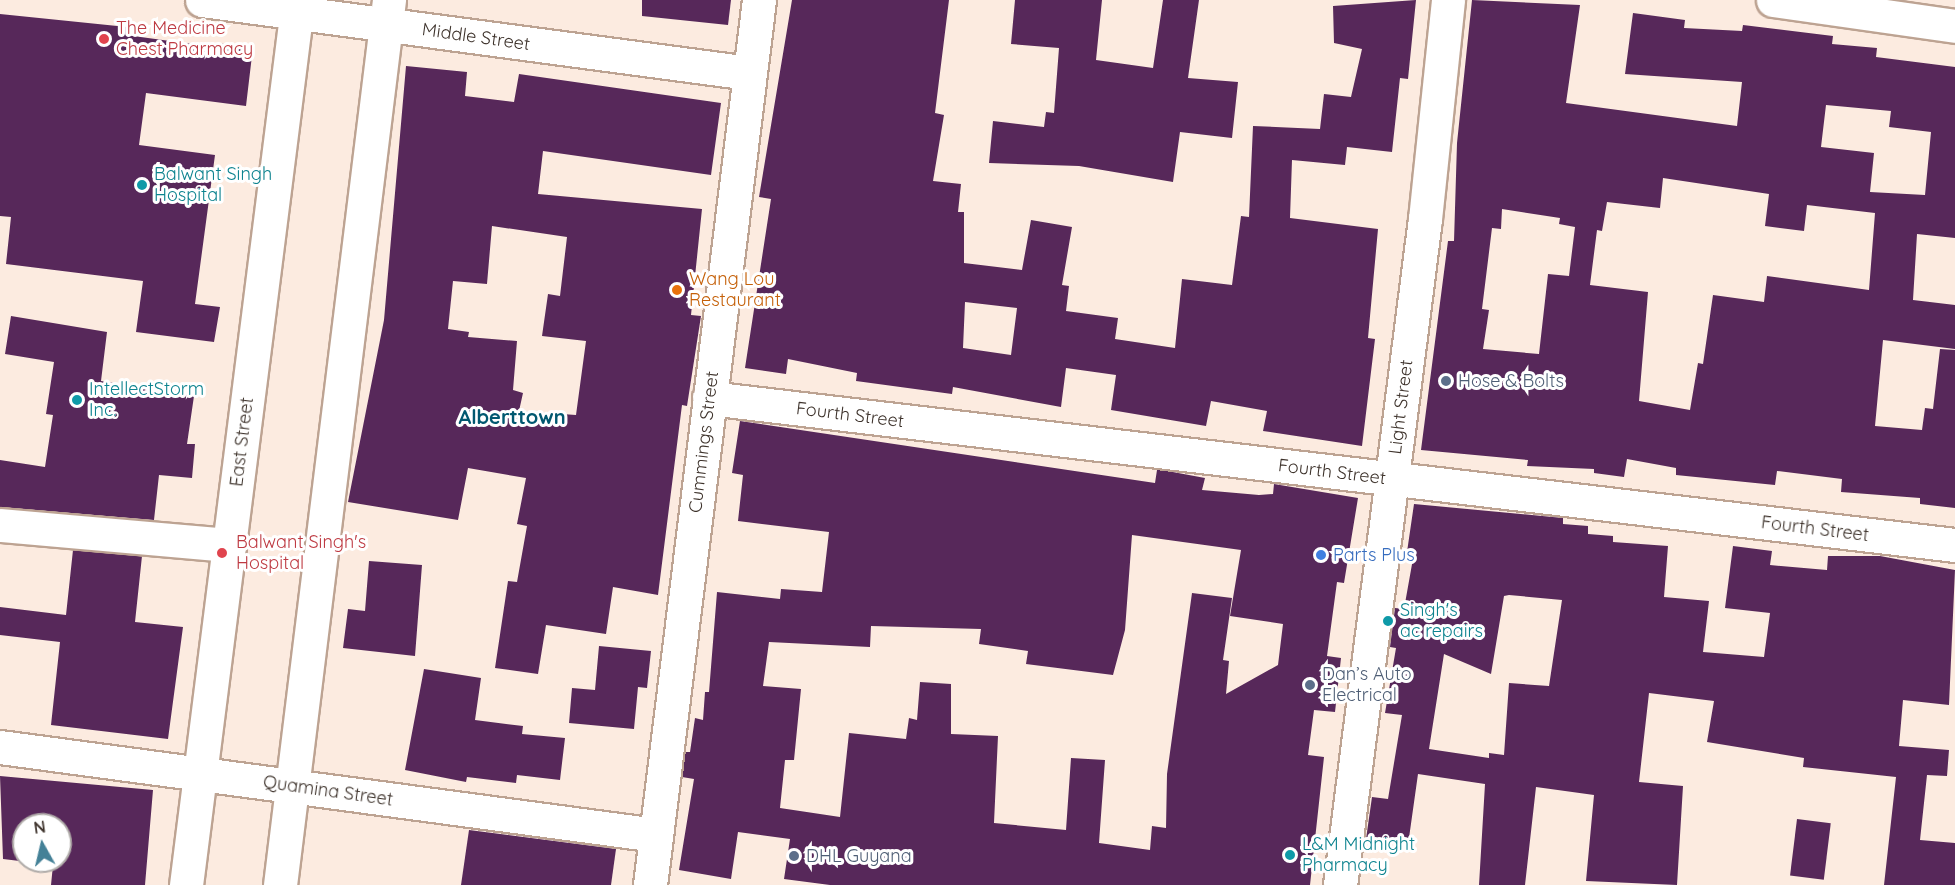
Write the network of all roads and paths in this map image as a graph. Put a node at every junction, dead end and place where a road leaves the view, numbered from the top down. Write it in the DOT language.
graph roads {
  1 [pos="202,0"];
  2 [pos="759,0"];
  3 [pos="1448,0"];
  4 [pos="1773,0"];
  5 [pos="297,6"];
  6 [pos="388,12"];
  7 [pos="1955,26"];
  8 [pos="749,73"];
  9 [pos="710,398"];
  10 [pos="1392,480"];
  11 [pos="0,525"];
  12 [pos="229,545"];
  13 [pos="1955,545"];
  14 [pos="0,747"];
  15 [pos="200,774"];
  16 [pos="294,787"];
  17 [pos="656,835"];
  18 [pos="186,885"];
  19 [pos="280,885"];
  20 [pos="650,885"];
  21 [pos="1340,885"];
  1 -- 5 [label="street, Middle Street"];
  2 -- 8 [label="street, Cummings Street"];
  3 -- 10 [label="street, Light Street"];
  4 -- 7 [label="street"];
  5 -- 6 [label="street, Middle Street"];
  5 -- 12 [label="street, East Street"];
  6 -- 8 [label="street, Middle Street"];
  6 -- 16 [label="street"];
  8 -- 9 [label="street, Cummings Street"];
  9 -- 10 [label="street, Fourth Street"];
  9 -- 17 [label="street, Cummings Street"];
  10 -- 13 [label="street, Fourth Street"];
  10 -- 21 [label="street, Light Street"];
  11 -- 12 [label="street"];
  12 -- 15 [label="street, East Street"];
  14 -- 15 [label="street, Quamina Street"];
  15 -- 16 [label="street, Quamina Street"];
  15 -- 18 [label="street, East Street"];
  16 -- 17 [label="street, Quamina Street"];
  16 -- 19 [label="street"];
  17 -- 20 [label="street, Cummings Street"];
}
